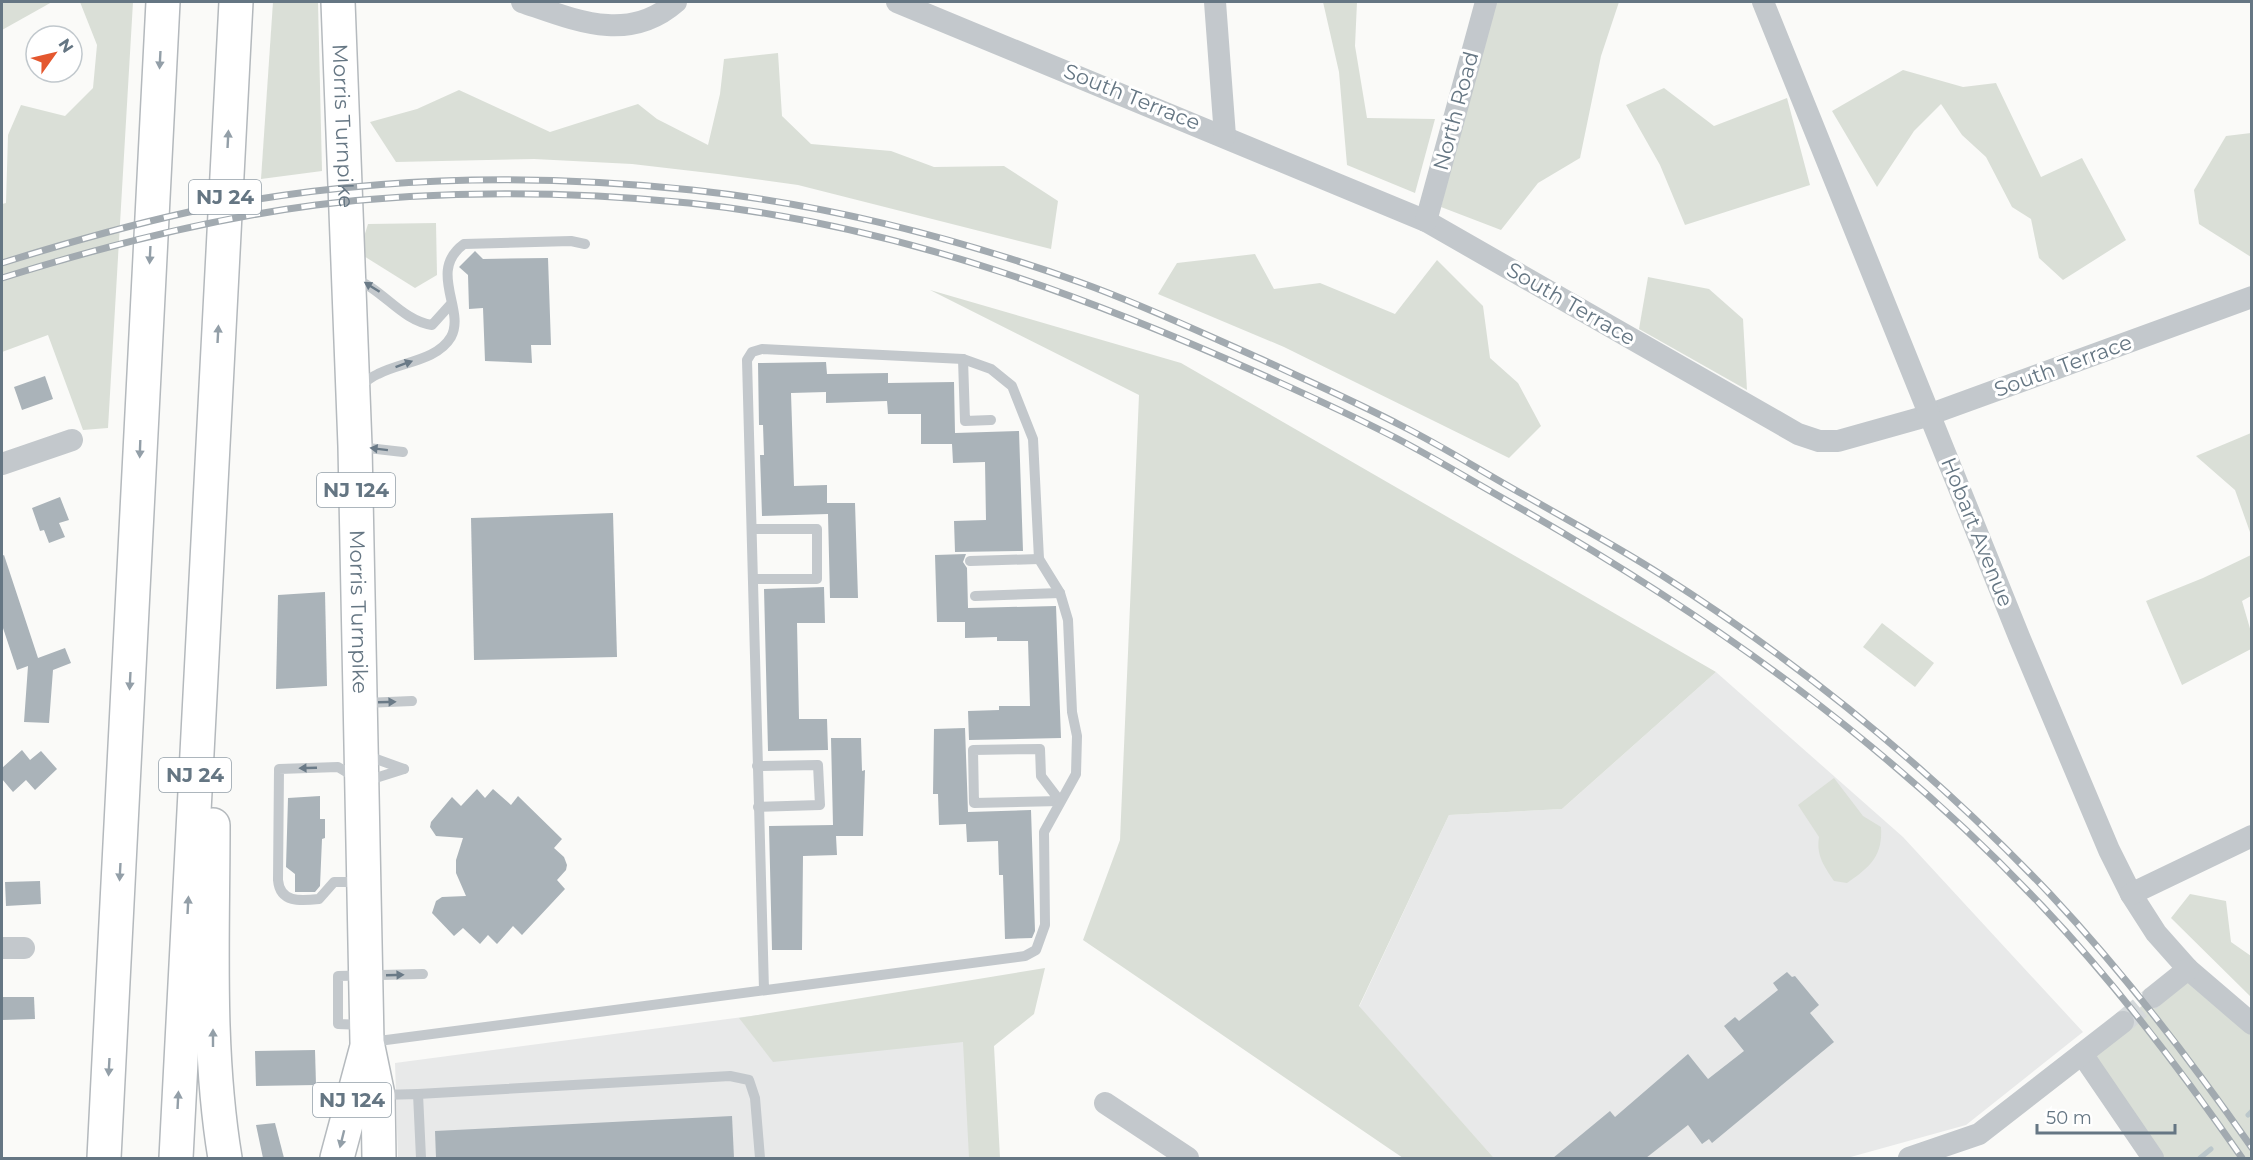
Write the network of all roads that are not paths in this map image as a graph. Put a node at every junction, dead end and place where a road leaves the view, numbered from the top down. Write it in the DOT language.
graph roads {
  1 [pos="163,2"];
  2 [pos="236,2"];
  3 [pos="338,2"];
  4 [pos="522,2"];
  5 [pos="676,2"];
  6 [pos="897,2"];
  7 [pos="1215,2"];
  8 [pos="1486,2"];
  9 [pos="1763,2"];
  10 [pos="934,8"];
  11 [pos="1225,136"];
  12 [pos="1426,221"];
  13 [pos="585,244"];
  14 [pos="349,277"];
  15 [pos="2252,297"];
  16 [pos="450,305"];
  17 [pos="963,358"];
  18 [pos="353,390"];
  19 [pos="214,392"];
  20 [pos="1929,415"];
  21 [pos="991,420"];
  22 [pos="72,440"];
  23 [pos="354,446"];
  24 [pos="403,452"];
  25 [pos="2,464"];
  26 [pos="752,530"];
  27 [pos="1039,558"];
  28 [pos="970,561"];
  29 [pos="753,579"];
  30 [pos="1060,594"];
  31 [pos="975,596"];
  32 [pos="412,701"];
  33 [pos="361,703"];
  34 [pos="757,766"];
  35 [pos="363,768"];
  36 [pos="1060,801"];
  37 [pos="758,807"];
  38 [pos="2252,836"];
  39 [pos="365,882"];
  40 [pos="2131,894"];
  41 [pos="2,948"];
  42 [pos="24,948"];
  43 [pos="2188,969"];
  44 [pos="423,974"];
  45 [pos="366,976"];
  46 [pos="764,990"];
  47 [pos="2153,997"];
  48 [pos="2123,1022"];
  49 [pos="2252,1024"];
  50 [pos="367,1033"];
  51 [pos="2082,1054"];
  52 [pos="418,1094"];
  53 [pos="378,1095"];
  54 [pos="1105,1103"];
  55 [pos="104,1158"];
  56 [pos="176,1158"];
  57 [pos="225,1158"];
  58 [pos="337,1158"];
  59 [pos="379,1158"];
  60 [pos="421,1158"];
  61 [pos="760,1158"];
  62 [pos="1188,1158"];
  63 [pos="1908,1158"];
  64 [pos="2153,1158"];
  1 -- 55 [label="main road, one-way"];
  19 -- 2 [label="main road, NJ 24, one-way"];
  3 -- 14 [label="main road, Morris Turnpike / NJ 124"];
  4 -- 5 [label="street"];
  6 -- 10 [label="street, South Terrace"];
  7 -- 11 [label="street"];
  8 -- 12 [label="street, North Road"];
  9 -- 20 [label="street, Hobart Avenue"];
  10 -- 11 [label="street, South Terrace"];
  11 -- 12 [label="street, South Terrace"];
  12 -- 20 [label="street, South Terrace"];
  13 -- 16 [label="lane"];
  16 -- 14 [label="lane, one-way"];
  14 -- 18 [label="main road, Morris Turnpike / NJ 124"];
  15 -- 20 [label="street, South Terrace"];
  18 -- 16 [label="lane, one-way"];
  17 -- 21 [label="lane"];
  17 -- 26 [label="lane"];
  17 -- 27 [label="lane"];
  18 -- 23 [label="main road, Morris Turnpike / NJ 124"];
  56 -- 19 [label="main road, NJ 24, one-way"];
  57 -- 19 [label="main road, one-way"];
  20 -- 40 [label="street, Hobart Avenue"];
  22 -- 25 [label="street"];
  24 -- 23 [label="lane, one-way"];
  23 -- 33 [label="main road, Morris Turnpike / NJ 124"];
  26 -- 29 [label="lane"];
  26 -- 29 [label="lane"];
  27 -- 28 [label="lane"];
  27 -- 30 [label="lane"];
  29 -- 34 [label="lane"];
  30 -- 31 [label="lane"];
  30 -- 36 [label="lane"];
  33 -- 32 [label="lane, one-way"];
  33 -- 35 [label="main road, Morris Turnpike / NJ 124"];
  34 -- 37 [label="lane"];
  34 -- 37 [label="lane"];
  35 -- 35 [label="lane"];
  35 -- 39 [label="main road, Morris Turnpike / NJ 124"];
  35 -- 39 [label="lane, one-way"];
  36 -- 36 [label="lane"];
  36 -- 46 [label="lane"];
  37 -- 46 [label="lane"];
  38 -- 40 [label="street"];
  39 -- 45 [label="main road, Morris Turnpike / NJ 124"];
  40 -- 43 [label="street, Hobart Avenue"];
  41 -- 42 [label="street"];
  43 -- 47 [label="street"];
  43 -- 49 [label="street, Hobart Avenue"];
  45 -- 44 [label="lane, one-way"];
  45 -- 50 [label="main road, Morris Turnpike / NJ 124"];
  46 -- 50 [label="lane"];
  48 -- 51 [label="street"];
  50 -- 53 [label="main road, Morris Turnpike / NJ 124"];
  50 -- 58 [label="main road, Morris Turnpike / NJ 124, one-way"];
  51 -- 63 [label="street"];
  51 -- 64 [label="street"];
  52 -- 53 [label="lane"];
  52 -- 60 [label="lane"];
  52 -- 61 [label="lane"];
  53 -- 59 [label="main road, Morris Turnpike / NJ 124"];
  54 -- 62 [label="street"];
}
